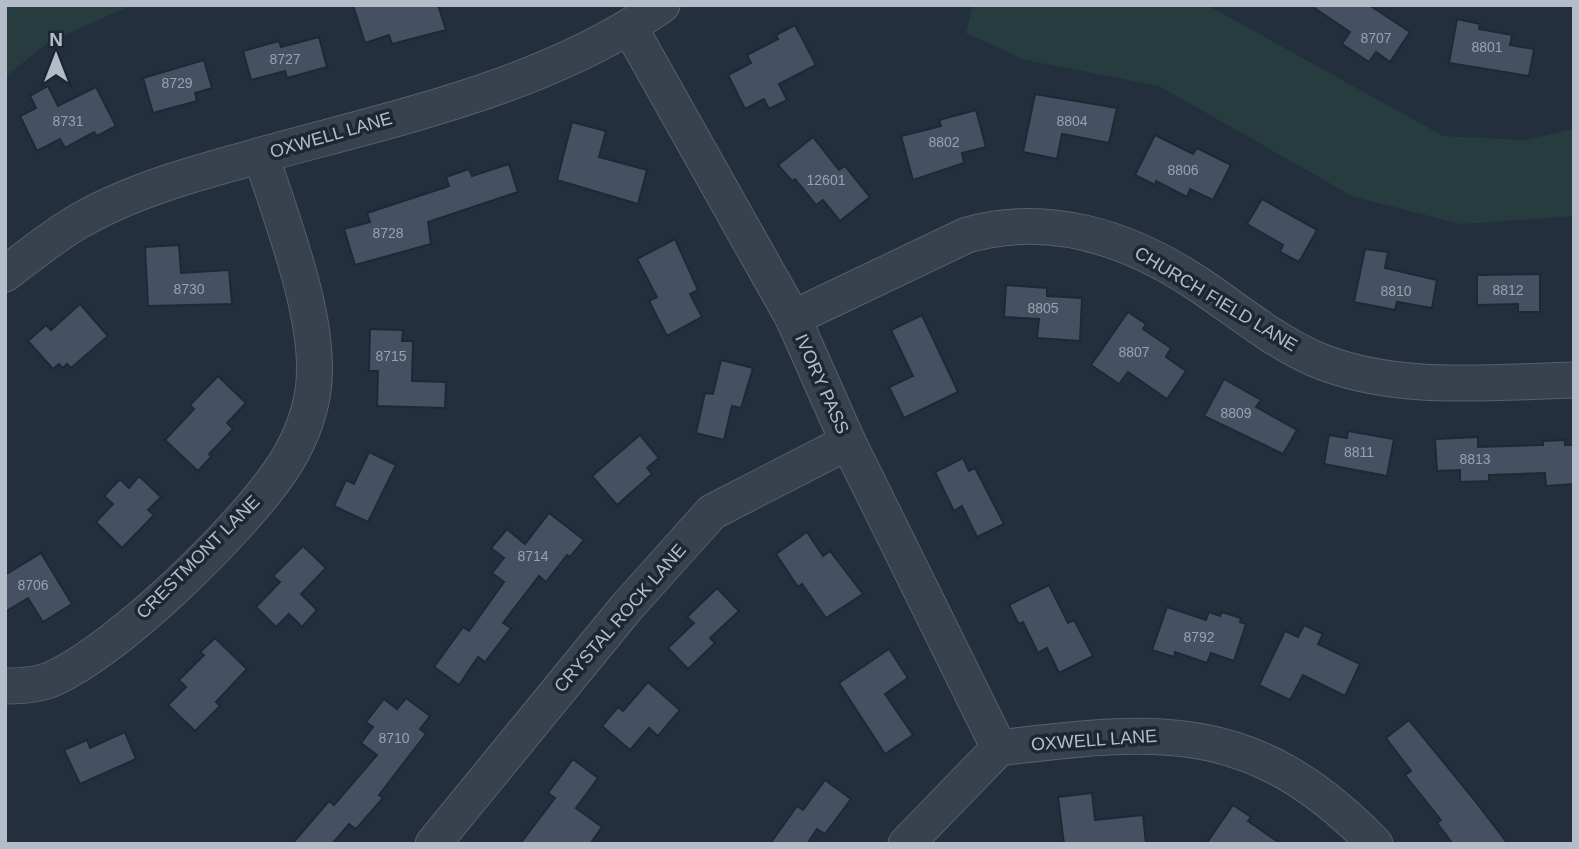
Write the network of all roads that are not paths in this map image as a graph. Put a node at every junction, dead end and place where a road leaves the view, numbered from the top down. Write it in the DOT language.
graph roads {
  1 [pos="662,5"];
  2 [pos="630,28"];
  3 [pos="261,155"];
  4 [pos="5,274"];
  5 [pos="793,318"];
  6 [pos="1574,380"];
  7 [pos="848,442"];
  8 [pos="5,686"];
  9 [pos="999,747"];
  10 [pos="433,844"];
  11 [pos="906,844"];
  12 [pos="1375,844"];
  1 -- 2 [label="street, OXWELL LANE"];
  2 -- 3 [label="street, OXWELL LANE"];
  2 -- 5 [label="street, IVORY PASS"];
  3 -- 4 [label="street, OXWELL LANE"];
  3 -- 8 [label="street, CRESTMONT LANE"];
  5 -- 6 [label="street, CHURCH FIELD LANE"];
  5 -- 7 [label="street, IVORY PASS"];
  7 -- 9 [label="street, IVORY PASS"];
  7 -- 10 [label="street, CRYSTAL ROCK LANE"];
  9 -- 11 [label="street"];
  9 -- 12 [label="street, OXWELL LANE"];
}
